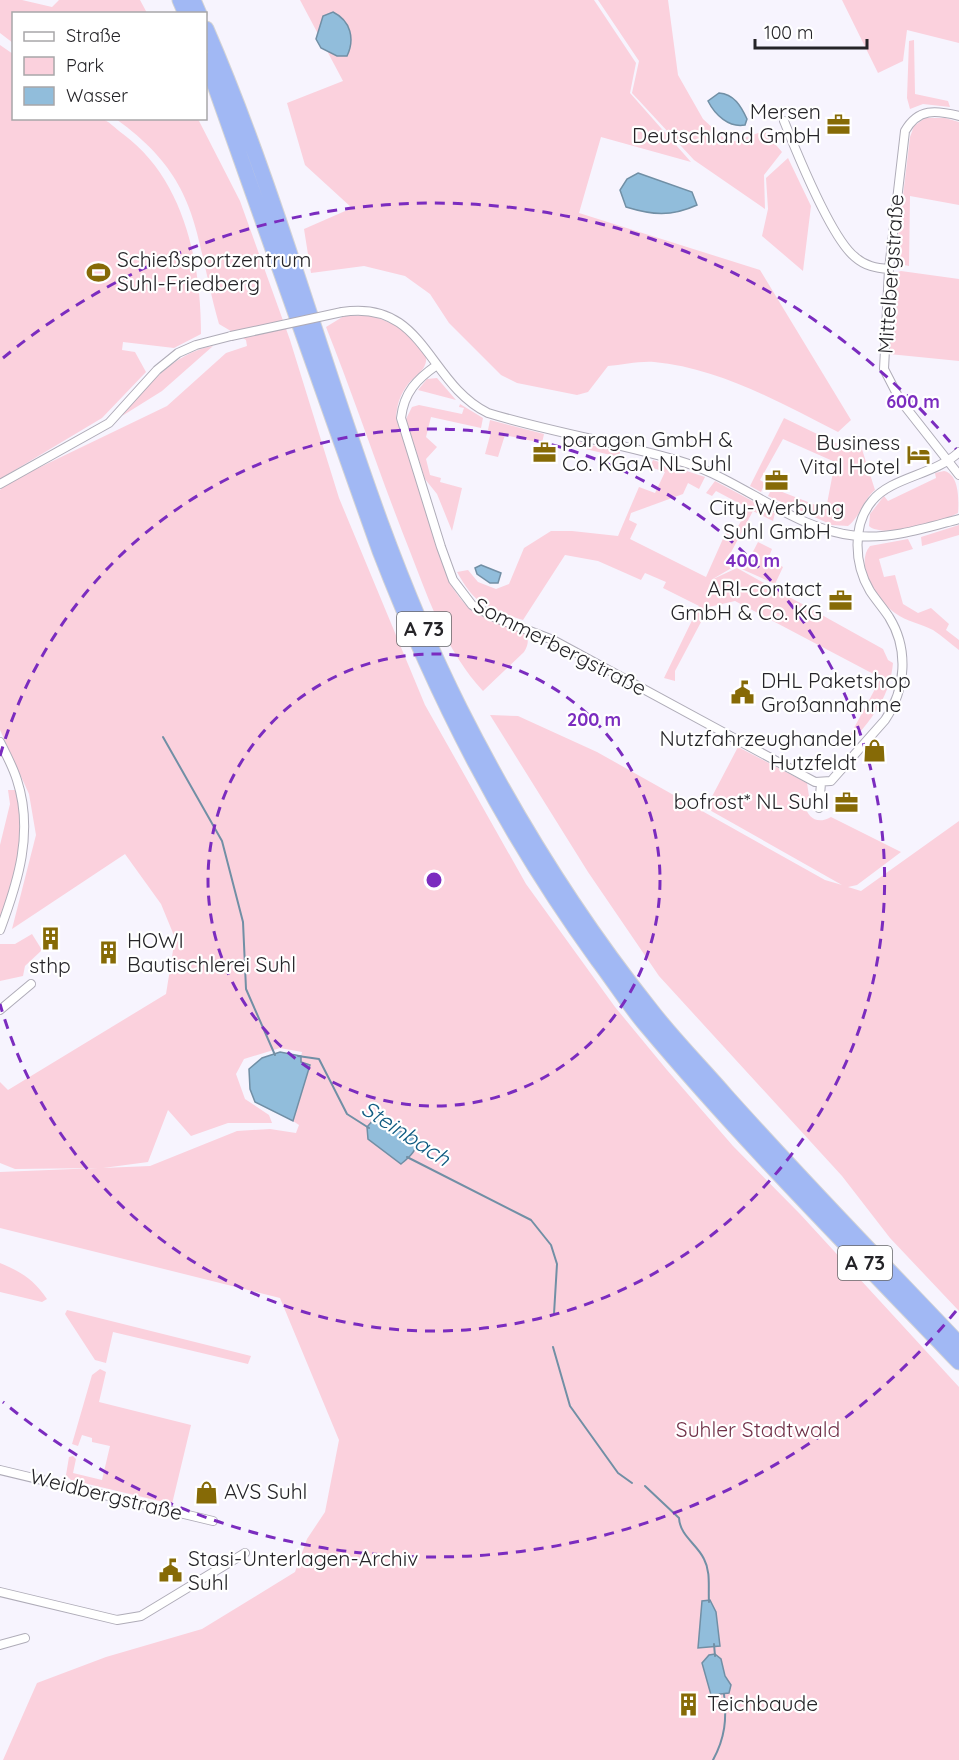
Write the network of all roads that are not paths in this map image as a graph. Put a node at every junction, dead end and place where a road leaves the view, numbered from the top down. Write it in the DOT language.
graph roads {
  1 [pos="207,32"];
  2 [pos="207,63"];
  3 [pos="959,116"];
  4 [pos="784,122"];
  5 [pos="889,269"];
  6 [pos="437,365"];
  7 [pos="959,452"];
  8 [pos="950,460"];
  9 [pos="959,475"];
  10 [pos="0,484"];
  11 [pos="959,519"];
  12 [pos="857,536"];
  13 [pos="0,742"];
  14 [pos="820,783"];
  15 [pos="819,808"];
  16 [pos="0,930"];
  17 [pos="32,984"];
  18 [pos="0,1010"];
  19 [pos="775,1160"];
  20 [pos="959,1344"];
  21 [pos="959,1362"];
  22 [pos="0,1470"];
  23 [pos="213,1521"];
  24 [pos="245,1553"];
  25 [pos="0,1592"];
  26 [pos="25,1638"];
  27 [pos="0,1645"];
  1 -- 19 [label="highway, A 73"];
  2 -- 19 [label="highway, A 73"];
  3 -- 5 [label="street, Mittelbergstraße"];
  4 -- 5 [label="street"];
  5 -- 8 [label="street, Mittelbergstraße"];
  6 -- 10 [label="street, bridge"];
  6 -- 12 [label="street"];
  6 -- 14 [label="street, Sommerbergstraße"];
  7 -- 8 [label="street"];
  8 -- 9 [label="street, Mittelbergstraße"];
  8 -- 12 [label="street"];
  11 -- 12 [label="street"];
  12 -- 14 [label="street"];
  13 -- 16 [label="street"];
  14 -- 15 [label="street"];
  17 -- 18 [label="street"];
  19 -- 20 [label="highway, A 73"];
  19 -- 21 [label="highway, A 73"];
  22 -- 23 [label="street, Weidbergstraße"];
  24 -- 25 [label="street"];
  26 -- 27 [label="street"];
}
